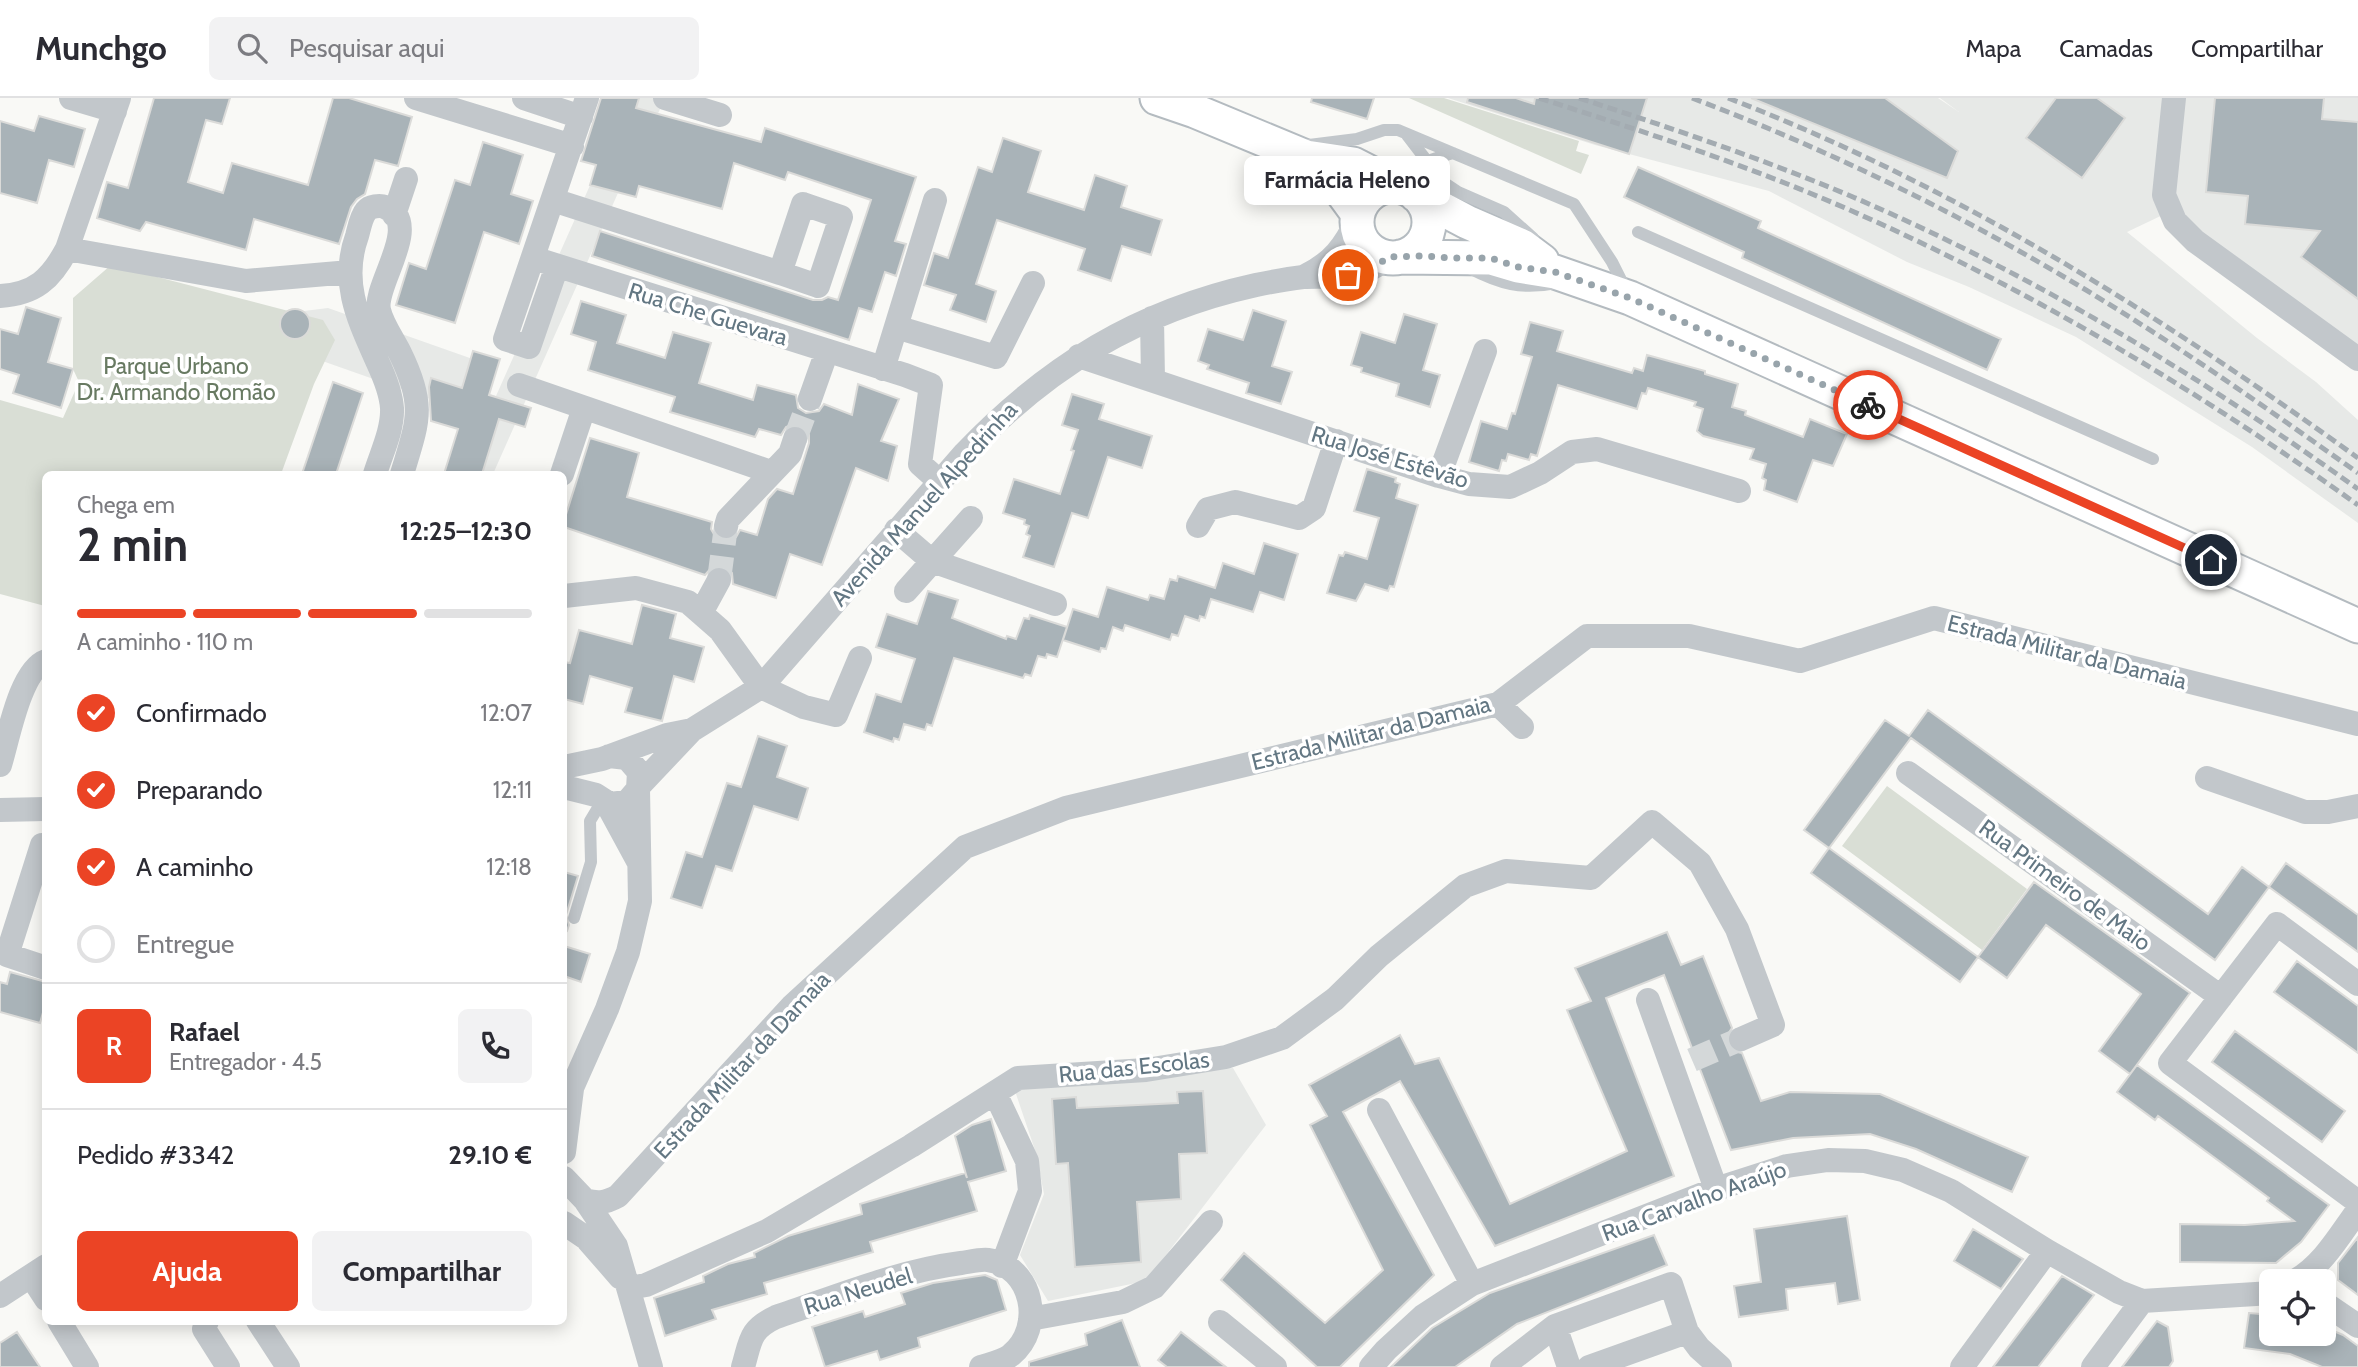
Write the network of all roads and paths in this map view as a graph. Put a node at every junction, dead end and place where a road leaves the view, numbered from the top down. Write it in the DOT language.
graph roads {
  1 [pos="71,98"];
  2 [pos="416,98"];
  3 [pos="524,98"];
  4 [pos="665,98"];
  5 [pos="1157,98"];
  6 [pos="2174,98"];
  7 [pos="117,105"];
  8 [pos="584,108"];
  9 [pos="720,116"];
  10 [pos="1405,133"];
  11 [pos="572,146"];
  12 [pos="1295,152"];
  13 [pos="1454,153"];
  14 [pos="1425,160"];
  15 [pos="406,179"];
  16 [pos="1404,189"];
  17 [pos="553,200"];
  18 [pos="935,200"];
  19 [pos="394,215"];
  20 [pos="1357,217"];
  21 [pos="1638,232"];
  22 [pos="67,249"];
  23 [pos="1395,257"];
  24 [pos="533,258"];
  25 [pos="557,266"];
  26 [pos="349,272"];
  27 [pos="780,274"];
  28 [pos="1566,276"];
  29 [pos="1301,278"];
  30 [pos="1033,283"];
  31 [pos="0,296"];
  32 [pos="1630,298"];
  33 [pos="1152,318"];
  34 [pos="896,327"];
  35 [pos="827,351"];
  36 [pos="1485,351"];
  37 [pos="1079,356"];
  38 [pos="2358,359"];
  39 [pos="883,369"];
  40 [pos="1153,380"];
  41 [pos="519,385"];
  42 [pos="810,399"];
  43 [pos="584,408"];
  44 [pos="795,439"];
  45 [pos="1336,441"];
  46 [pos="2153,458"];
  47 [pos="376,471"];
  48 [pos="403,471"];
  49 [pos="563,471"];
  50 [pos="771,472"];
  51 [pos="1439,476"];
  52 [pos="939,481"];
  53 [pos="1739,491"];
  54 [pos="971,519"];
  55 [pos="726,526"];
  56 [pos="1199,526"];
  57 [pos="896,530"];
  58 [pos="932,561"];
  59 [pos="719,580"];
  60 [pos="906,591"];
  61 [pos="567,596"];
  62 [pos="1055,604"];
  63 [pos="701,613"];
  64 [pos="2358,626"];
  65 [pos="860,658"];
  66 [pos="42,662"];
  67 [pos="761,687"];
  68 [pos="1497,704"];
  69 [pos="2358,724"];
  70 [pos="1522,727"];
  71 [pos="692,730"];
  72 [pos="605,757"];
  73 [pos="0,765"];
  74 [pos="567,766"];
  75 [pos="1908,774"];
  76 [pos="2207,778"];
  77 [pos="567,788"];
  78 [pos="639,788"];
  79 [pos="601,799"];
  80 [pos="2358,806"];
  81 [pos="37,809"];
  82 [pos="0,810"];
  83 [pos="42,835"];
  84 [pos="42,852"];
  85 [pos="639,862"];
  86 [pos="574,918"];
  87 [pos="42,967"];
  88 [pos="2358,984"];
  89 [pos="2221,997"];
  90 [pos="1648,1000"];
  91 [pos="1741,1039"];
  92 [pos="995,1093"];
  93 [pos="568,1097"];
  94 [pos="1379,1110"];
  95 [pos="1716,1189"];
  96 [pos="574,1194"];
  97 [pos="2358,1202"];
  98 [pos="2358,1210"];
  99 [pos="1211,1222"];
  100 [pos="567,1225"];
  101 [pos="2047,1251"];
  102 [pos="2326,1255"];
  103 [pos="1002,1266"];
  104 [pos="2313,1269"];
  105 [pos="2321,1269"];
  106 [pos="38,1271"];
  107 [pos="1472,1284"];
  108 [pos="629,1288"];
  109 [pos="2259,1293"];
  110 [pos="0,1296"];
  111 [pos="2142,1301"];
  112 [pos="1030,1319"];
  113 [pos="1220,1322"];
  114 [pos="62,1325"];
  115 [pos="206,1325"];
  116 [pos="261,1325"];
  117 [pos="1555,1326"];
  118 [pos="1687,1332"];
  119 [pos="88,1367"];
  120 [pos="228,1367"];
  121 [pos="288,1367"];
  122 [pos="651,1367"];
  123 [pos="743,1367"];
  124 [pos="981,1367"];
  125 [pos="1275,1367"];
  126 [pos="1371,1367"];
  127 [pos="1502,1367"];
  128 [pos="1569,1367"];
  129 [pos="1589,1367"];
  130 [pos="1720,1367"];
  131 [pos="1962,1367"];
  132 [pos="2093,1367"];
  1 -- 7 [label="street"];
  2 -- 11 [label="street"];
  3 -- 8 [label="street"];
  4 -- 9 [label="street"];
  5 -- 12 [label="street"];
  6 -- 38 [label="street"];
  7 -- 22 [label="street"];
  8 -- 11 [label="street"];
  10 -- 12 [label="lane"];
  10 -- 13 [label="lane"];
  10 -- 14 [label="lane"];
  11 -- 17 [label="street"];
  12 -- 16 [label="street"];
  12 -- 20 [label="street"];
  13 -- 14 [label="lane"];
  13 -- 32 [label="lane"];
  14 -- 16 [label="lane"];
  14 -- 28 [label="lane"];
  15 -- 19 [label="street"];
  16 -- 20 [label="street"];
  16 -- 23 [label="street"];
  16 -- 28 [label="street"];
  17 -- 24 [label="street"];
  17 -- 27 [label="street"];
  18 -- 34 [label="street"];
  19 -- 26 [label="street"];
  19 -- 48 [label="street"];
  20 -- 23 [label="street"];
  20 -- 29 [label="street, Avenida Manuel Alpedrinha"];
  21 -- 46 [label="lane"];
  22 -- 26 [label="street"];
  22 -- 31 [label="street"];
  23 -- 28 [label="street"];
  23 -- 29 [label="street, Avenida Manuel Alpedrinha"];
  24 -- 25 [label="street, Rua Che Guevara"];
  24 -- 25 [label="street"];
  25 -- 35 [label="street, Rua Che Guevara"];
  26 -- 47 [label="street"];
  28 -- 32 [label="street"];
  29 -- 33 [label="street, Avenida Manuel Alpedrinha"];
  30 -- 34 [label="street"];
  32 -- 64 [label="street"];
  33 -- 37 [label="street, Avenida Manuel Alpedrinha"];
  33 -- 40 [label="street"];
  34 -- 39 [label="street"];
  35 -- 39 [label="street, Rua Che Guevara"];
  35 -- 42 [label="street"];
  36 -- 51 [label="street"];
  37 -- 40 [label="street, Rua José Estêvão"];
  37 -- 52 [label="street, Avenida Manuel Alpedrinha"];
  39 -- 52 [label="street, Rua Che Guevara"];
  40 -- 45 [label="street, Rua José Estêvão"];
  41 -- 43 [label="street"];
  43 -- 49 [label="street"];
  43 -- 50 [label="street"];
  44 -- 50 [label="street"];
  45 -- 51 [label="street, Rua José Estêvão"];
  45 -- 56 [label="street"];
  50 -- 55 [label="street"];
  51 -- 53 [label="street, Rua José Estêvão"];
  52 -- 57 [label="street, Avenida Manuel Alpedrinha"];
  54 -- 58 [label="street"];
  57 -- 58 [label="street"];
  57 -- 67 [label="street, Avenida Manuel Alpedrinha"];
  58 -- 60 [label="street"];
  58 -- 62 [label="street"];
  59 -- 63 [label="street"];
  61 -- 63 [label="street"];
  63 -- 67 [label="street"];
  65 -- 67 [label="street"];
  66 -- 73 [label="street"];
  67 -- 71 [label="street, Avenida Manuel Alpedrinha"];
  68 -- 69 [label="street, Estrada Militar da Damaia"];
  68 -- 70 [label="street"];
  68 -- 96 [label="street, Estrada Militar da Damaia"];
  71 -- 72 [label="street, Avenida Manuel Alpedrinha"];
  71 -- 78 [label="street, Avenida Manuel Alpedrinha"];
  72 -- 74 [label="street, Avenida Manuel Alpedrinha"];
  72 -- 78 [label="street"];
  72 -- 79 [label="street"];
  75 -- 89 [label="street, Rua Primeiro de Maio"];
  76 -- 80 [label="street"];
  77 -- 79 [label="street"];
  78 -- 79 [label="street, Avenida Manuel Alpedrinha"];
  78 -- 85 [label="street"];
  79 -- 85 [label="street"];
  79 -- 86 [label="lane"];
  81 -- 82 [label="street"];
  81 -- 83 [label="street"];
  84 -- 87 [label="street"];
  85 -- 93 [label="street"];
  88 -- 89 [label="street"];
  89 -- 97 [label="street"];
  90 -- 95 [label="street"];
  91 -- 92 [label="street, Rua das Escolas"];
  92 -- 103 [label="street"];
  92 -- 108 [label="street, Rua das Escolas"];
  94 -- 107 [label="street"];
  95 -- 101 [label="street, Rua Carvalho Araújo"];
  95 -- 107 [label="street, Rua Carvalho Araújo"];
  96 -- 108 [label="street"];
  98 -- 102 [label="street"];
  99 -- 112 [label="street"];
  100 -- 108 [label="street"];
  101 -- 111 [label="street, Rua Carvalho Araújo"];
  101 -- 131 [label="street"];
  102 -- 104 [label="street"];
  102 -- 105 [label="street"];
  103 -- 112 [label="street"];
  103 -- 123 [label="street, Rua Neudel"];
  106 -- 110 [label="street"];
  107 -- 126 [label="street, Rua Carvalho Araújo"];
  108 -- 122 [label="street"];
  109 -- 111 [label="street, Rua Carvalho Araújo"];
  111 -- 132 [label="street"];
  112 -- 124 [label="street"];
  113 -- 125 [label="street"];
  114 -- 119 [label="street"];
  115 -- 120 [label="street"];
  116 -- 121 [label="street"];
  117 -- 118 [label="street"];
  117 -- 127 [label="street"];
  117 -- 128 [label="street"];
  118 -- 129 [label="street"];
  118 -- 130 [label="street"];
}
